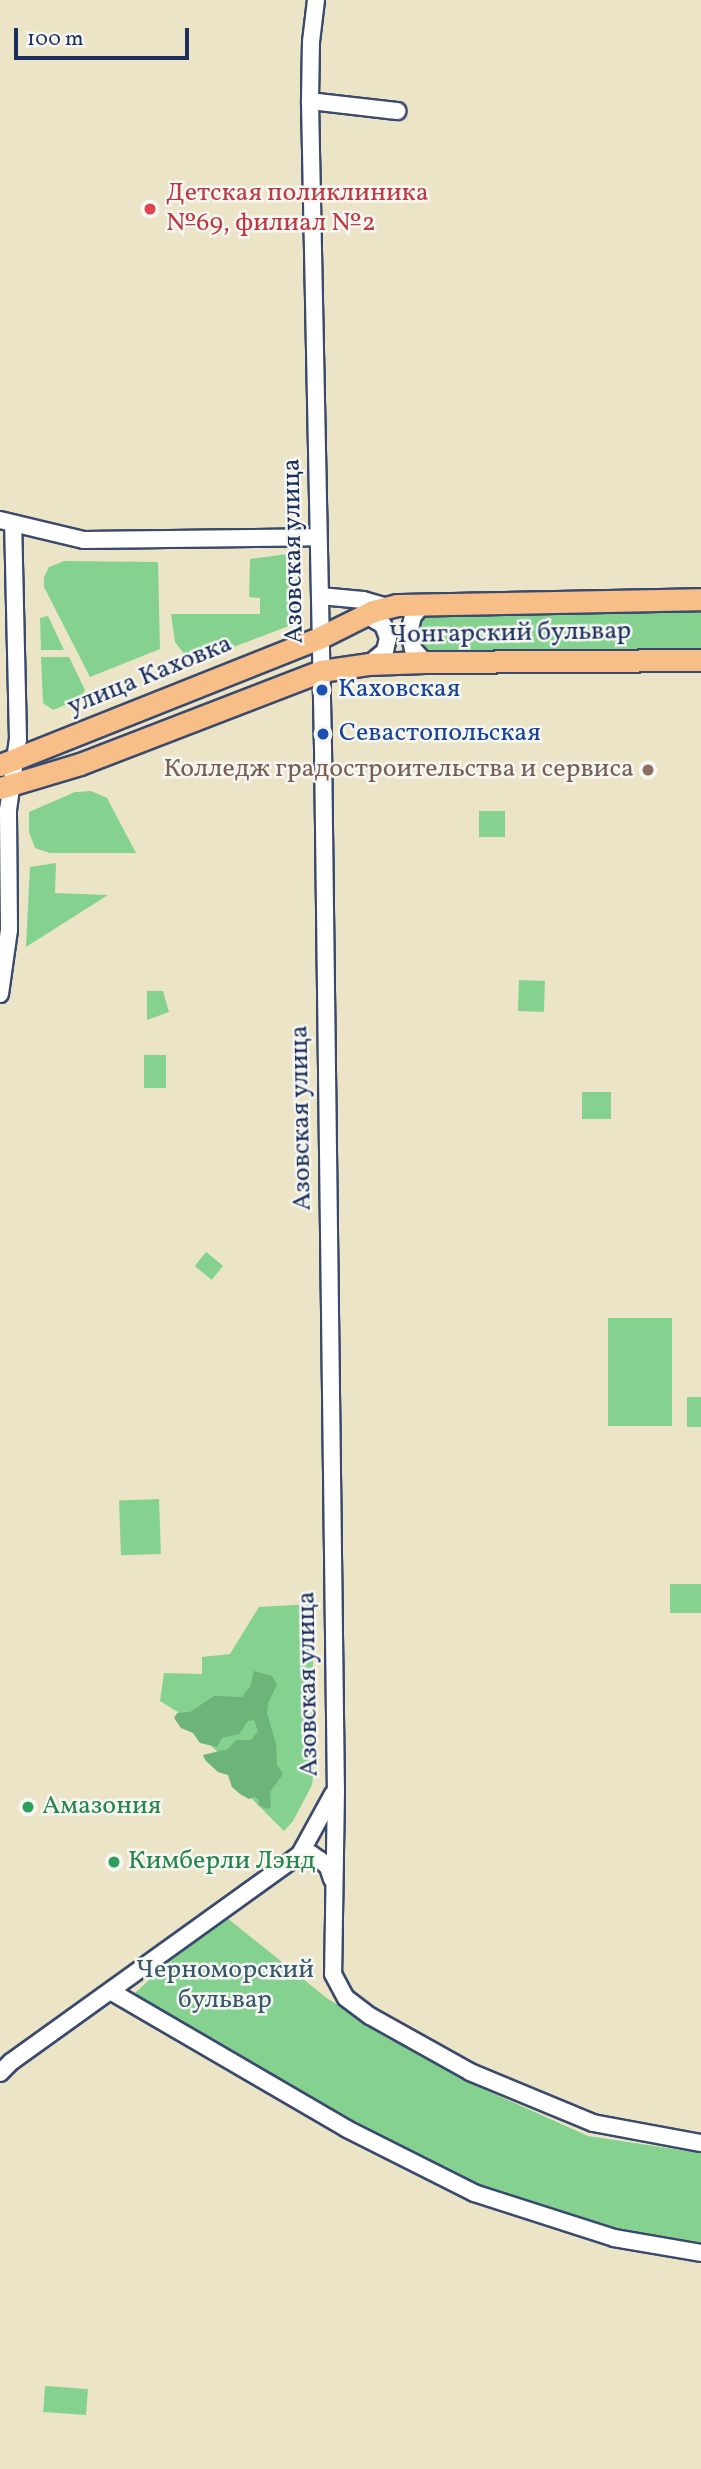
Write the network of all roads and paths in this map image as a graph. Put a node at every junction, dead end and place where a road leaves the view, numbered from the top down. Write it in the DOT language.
graph roads {
  1 [pos="316,0"];
  2 [pos="310,102"];
  3 [pos="397,111"];
  4 [pos="7,522"];
  5 [pos="317,537"];
  6 [pos="320,596"];
  7 [pos="701,599"];
  8 [pos="424,603"];
  9 [pos="387,607"];
  10 [pos="366,615"];
  11 [pos="321,637"];
  12 [pos="701,660"];
  13 [pos="425,662"];
  14 [pos="369,664"];
  15 [pos="321,671"];
  16 [pos="7,762"];
  17 [pos="6,787"];
  18 [pos="0,994"];
  19 [pos="336,1788"];
  20 [pos="300,1854"];
  21 [pos="333,1881"];
  22 [pos="112,1992"];
  23 [pos="0,2073"];
  24 [pos="701,2143"];
  25 [pos="701,2253"];
  1 -- 2 [label="street, Азовская улица"];
  2 -- 3 [label="street"];
  2 -- 5 [label="street, Азовская улица"];
  4 -- 5 [label="street"];
  4 -- 16 [label="street"];
  5 -- 6 [label="street, Азовская улица"];
  6 -- 9 [label="street, Чонгарский бульвар"];
  6 -- 11 [label="street, Азовская улица"];
  7 -- 8 [label="main road, Чонгарский бульвар"];
  8 -- 9 [label="main road, Чонгарский бульвар"];
  8 -- 13 [label="street"];
  9 -- 10 [label="main road, Чонгарский бульвар"];
  10 -- 11 [label="main road, Чонгарский бульвар"];
  10 -- 14 [label="street"];
  11 -- 15 [label="street, Азовская улица"];
  11 -- 16 [label="main road, улица Каховка"];
  12 -- 13 [label="main road, Чонгарский бульвар"];
  13 -- 14 [label="main road, Чонгарский бульвар"];
  14 -- 15 [label="main road, Чонгарский бульвар"];
  15 -- 17 [label="main road"];
  15 -- 19 [label="street, Азовская улица"];
  16 -- 17 [label="street"];
  17 -- 18 [label="street"];
  19 -- 20 [label="street, Азовская улица"];
  19 -- 21 [label="street"];
  20 -- 21 [label="street"];
  20 -- 22 [label="street, Азовская улица"];
  21 -- 24 [label="street"];
  22 -- 23 [label="street, Азовская улица"];
  22 -- 25 [label="street"];
}
